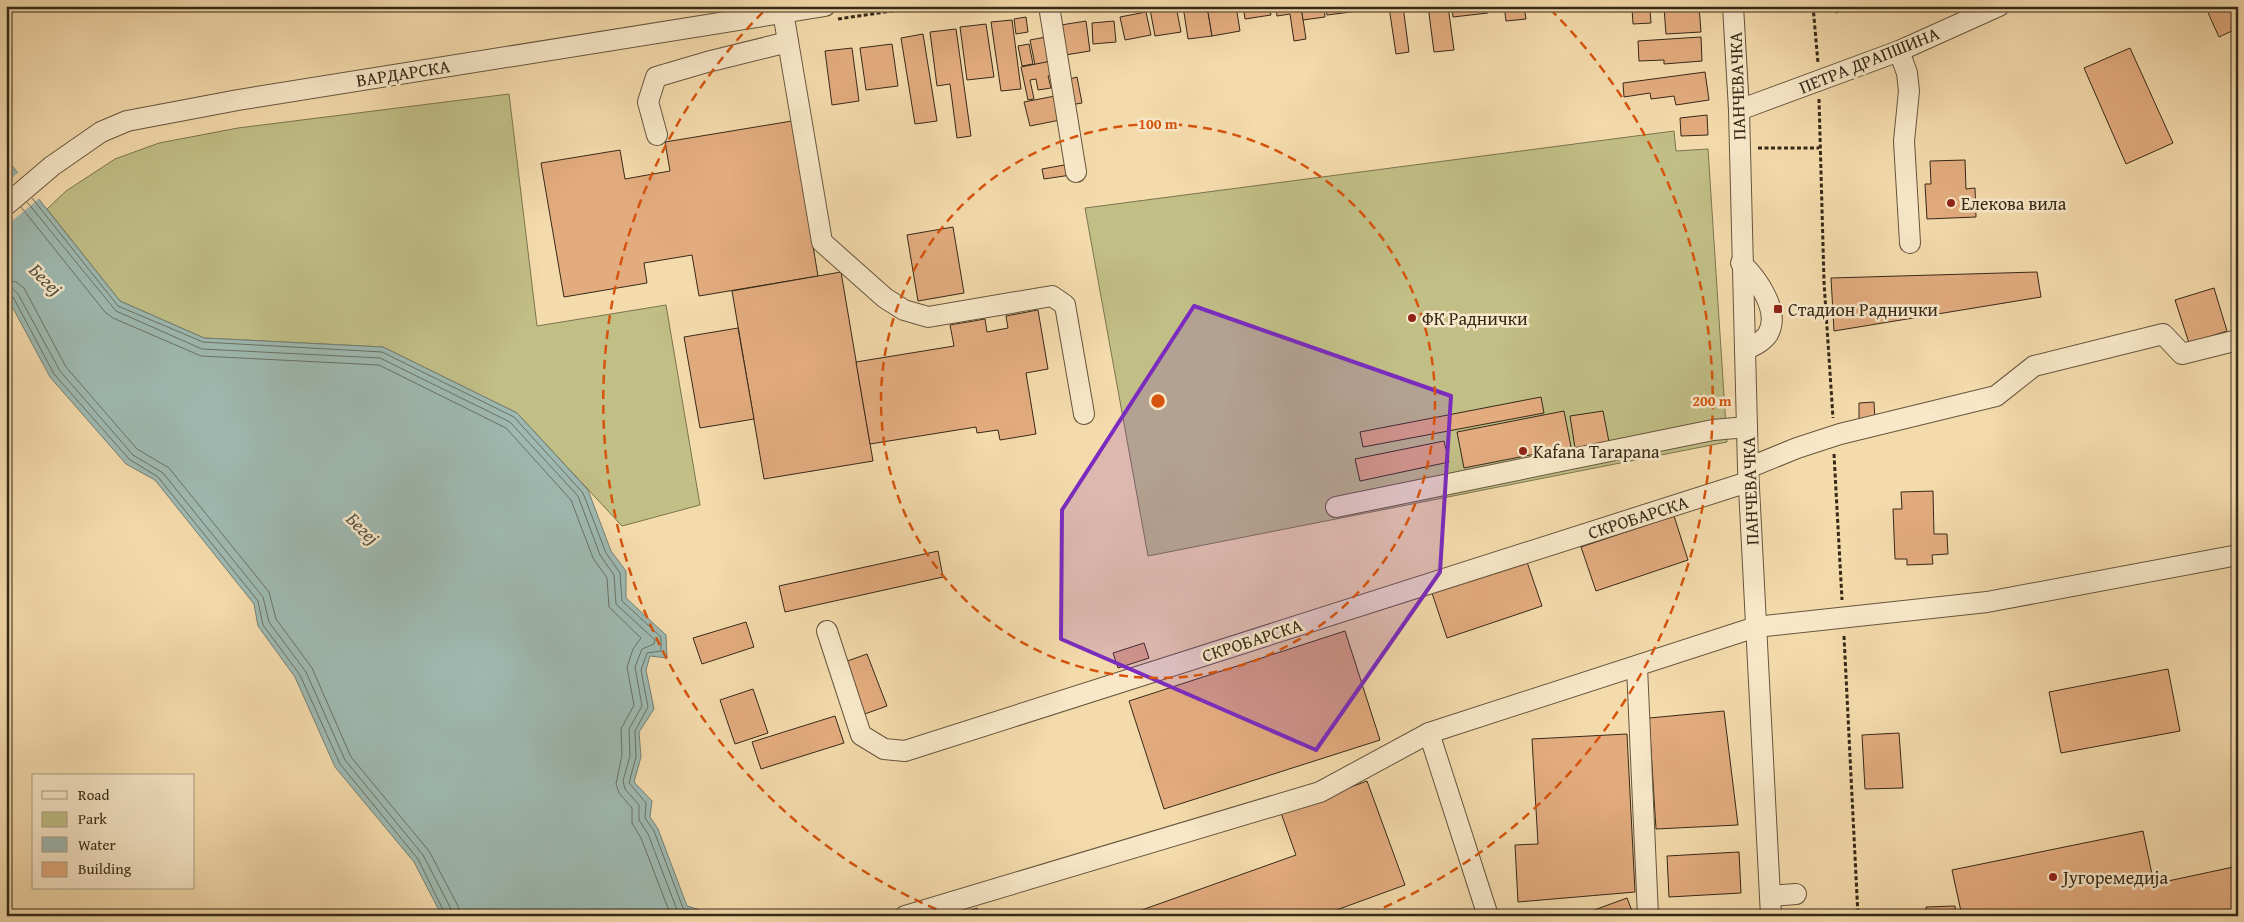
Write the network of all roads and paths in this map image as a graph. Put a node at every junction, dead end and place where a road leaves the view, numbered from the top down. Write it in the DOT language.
graph roads {
  1 [pos="926,6"];
  2 [pos="1049,6"];
  3 [pos="1733,6"];
  4 [pos="1813,6"];
  5 [pos="1999,6"];
  6 [pos="783,12"];
  7 [pos="828,13"];
  8 [pos="788,42"];
  9 [pos="1899,50"];
  10 [pos="1819,80"];
  11 [pos="1739,110"];
  12 [pos="657,134"];
  13 [pos="1740,148"];
  14 [pos="1819,148"];
  15 [pos="1076,172"];
  16 [pos="6,205"];
  17 [pos="1910,243"];
  18 [pos="2238,340"];
  19 [pos="1084,414"];
  20 [pos="1747,427"];
  21 [pos="1833,436"];
  22 [pos="1748,475"];
  23 [pos="1336,507"];
  24 [pos="2238,555"];
  25 [pos="1843,617"];
  26 [pos="1756,627"];
  27 [pos="827,631"];
  28 [pos="1637,667"];
  29 [pos="1428,732"];
  30 [pos="1796,894"];
  31 [pos="1770,896"];
  32 [pos="905,916"];
  33 [pos="1488,916"];
  34 [pos="1648,916"];
  35 [pos="1771,916"];
  36 [pos="1858,916"];
  1 -- 7 [label="path"];
  2 -- 15 [label="street"];
  3 -- 11 [label="street, ПАНЧЕВАЧКА"];
  4 -- 10 [label="path"];
  5 -- 9 [label="street, ПЕТРА ДРАПШИНА"];
  6 -- 7 [label="street, ВАРДАРСКА"];
  6 -- 8 [label="street"];
  6 -- 16 [label="street, ВАРДАРСКА"];
  8 -- 12 [label="street"];
  8 -- 19 [label="street"];
  9 -- 10 [label="street, ПЕТРА ДРАПШИНА"];
  9 -- 17 [label="street"];
  10 -- 11 [label="street, ПЕТРА ДРАПШИНА"];
  10 -- 14 [label="path"];
  11 -- 13 [label="street, ПАНЧЕВАЧКА"];
  13 -- 14 [label="path"];
  13 -- 20 [label="street, ПАНЧЕВАЧКА"];
  14 -- 21 [label="path"];
  18 -- 21 [label="street, СКРОБАРСКА"];
  20 -- 22 [label="street, ПАНЧЕВАЧКА"];
  20 -- 23 [label="street"];
  21 -- 22 [label="street, СКРОБАРСКА"];
  21 -- 25 [label="path"];
  22 -- 26 [label="street, ПАНЧЕВАЧКА"];
  22 -- 27 [label="street, СКРОБАРСКА"];
  24 -- 25 [label="street"];
  25 -- 26 [label="street"];
  25 -- 36 [label="path"];
  26 -- 28 [label="street"];
  26 -- 31 [label="street, ПАНЧЕВАЧКА"];
  28 -- 29 [label="street"];
  28 -- 34 [label="street"];
  29 -- 32 [label="street"];
  29 -- 33 [label="street"];
  30 -- 31 [label="street"];
  31 -- 35 [label="street, ПАНЧЕВАЧКА"];
}
